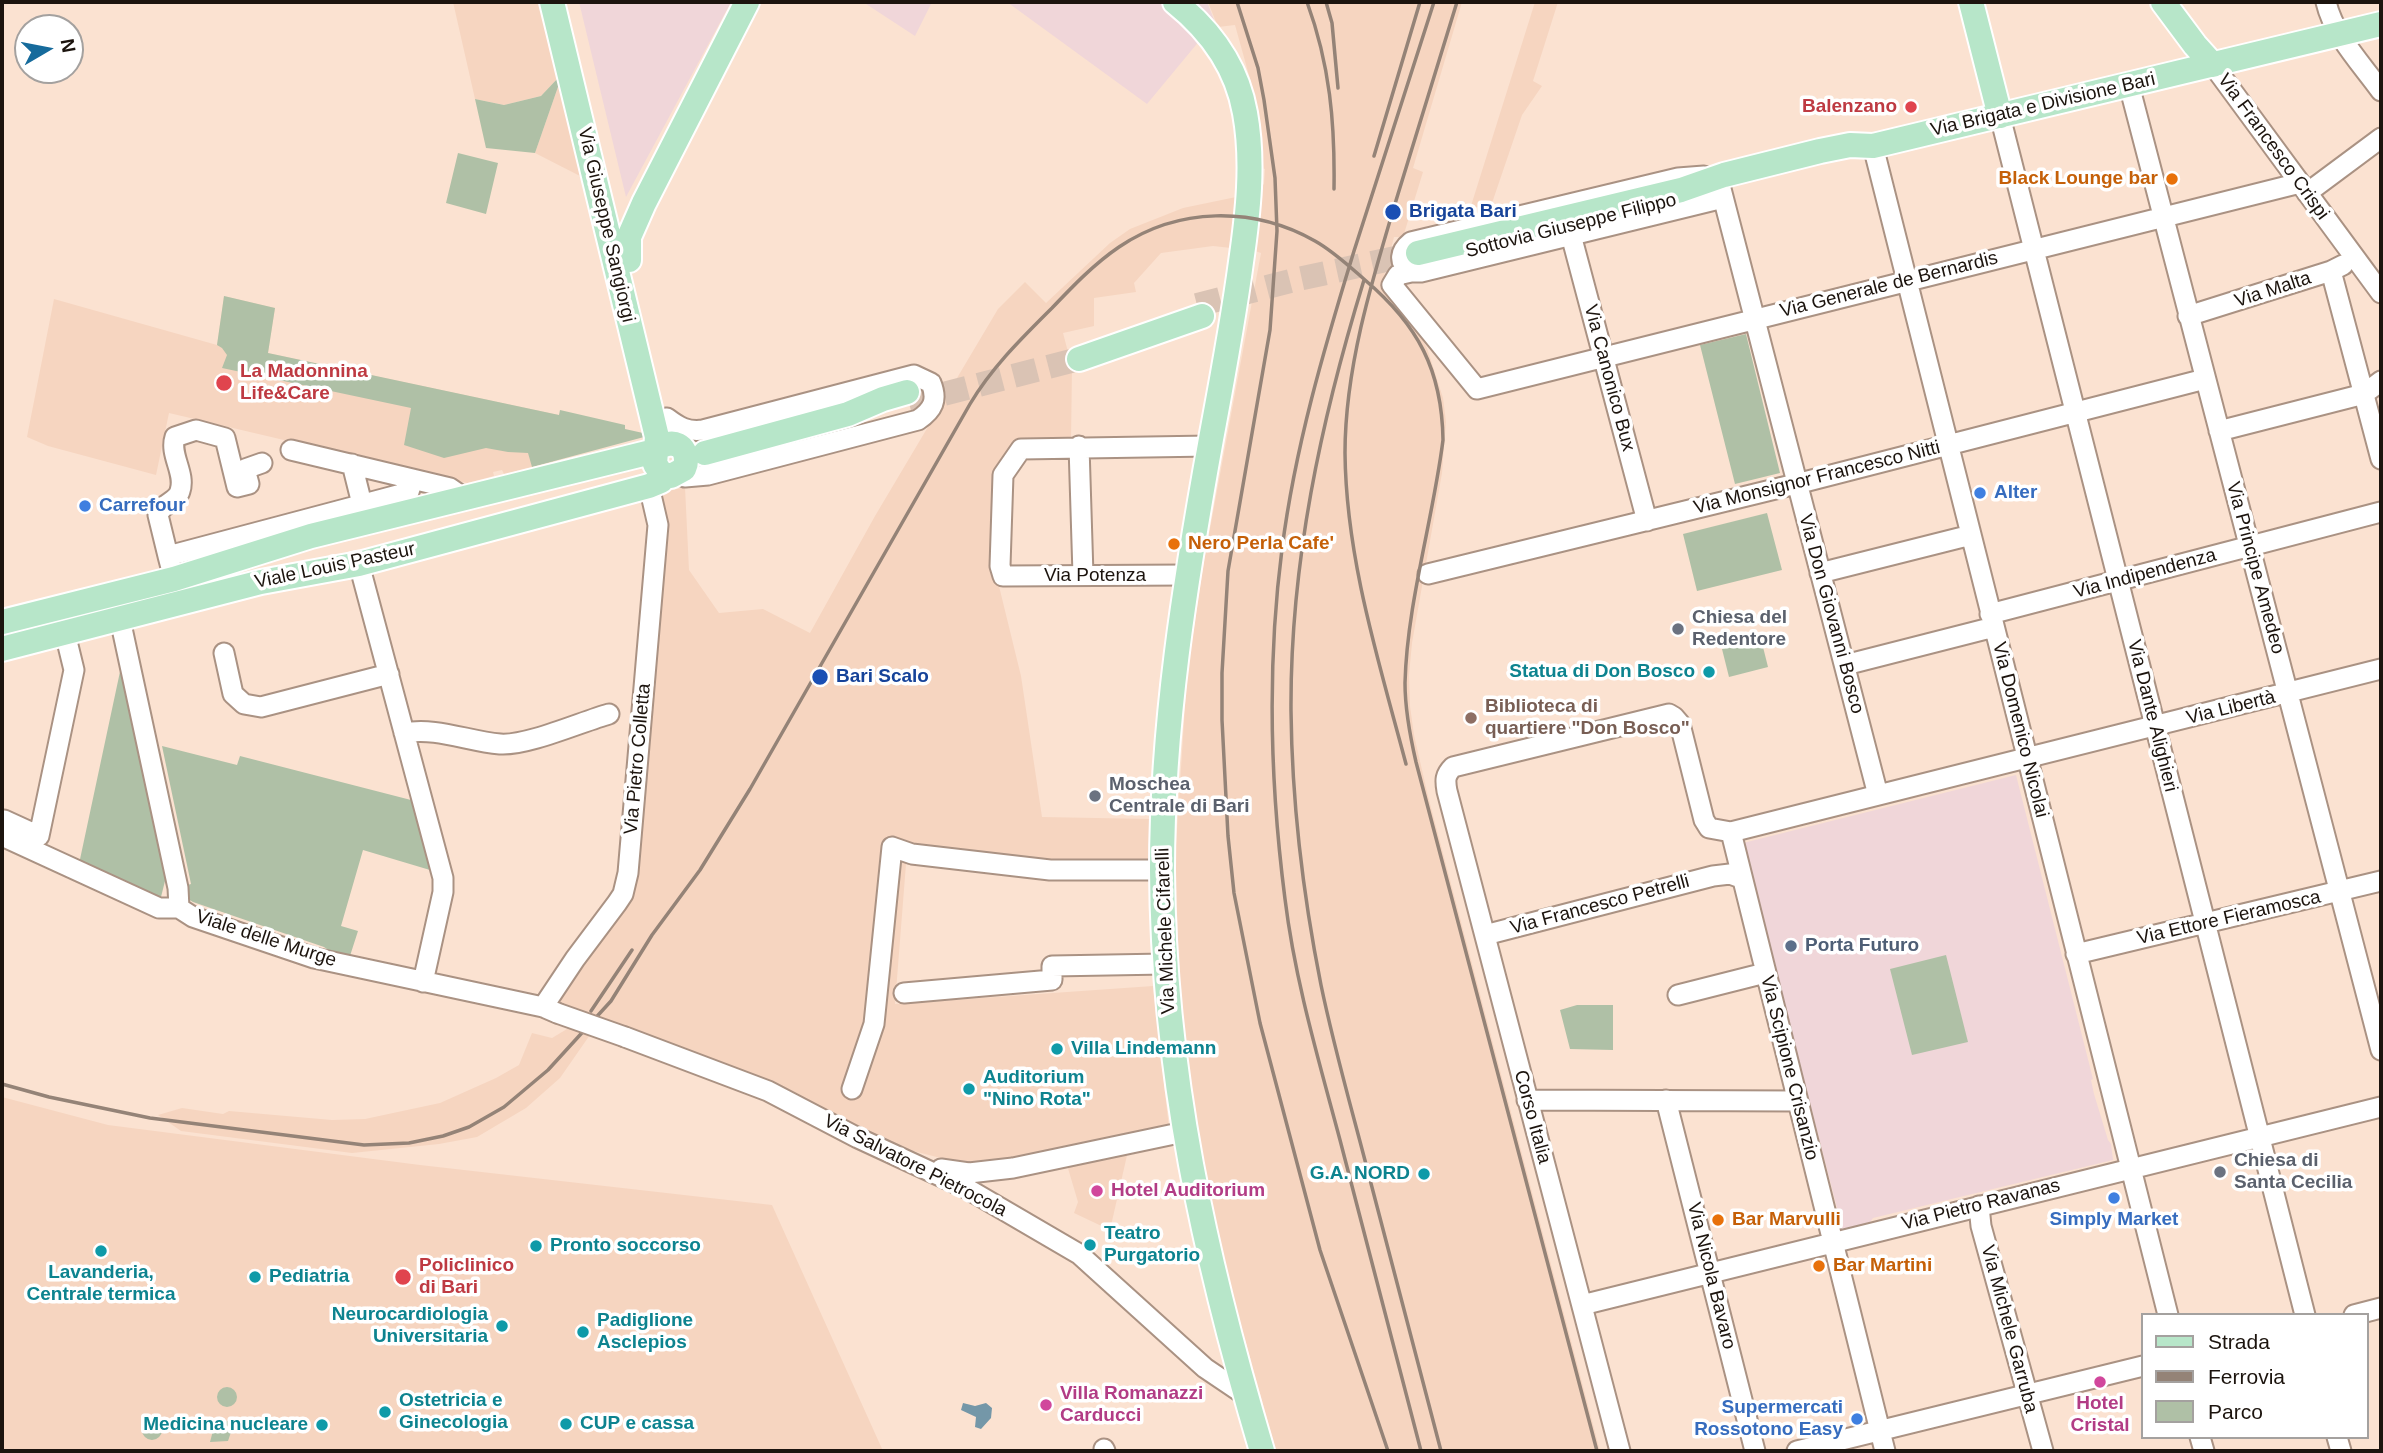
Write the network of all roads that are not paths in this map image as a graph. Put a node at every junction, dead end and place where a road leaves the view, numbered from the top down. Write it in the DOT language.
graph roads {
  1 [pos="552,2"];
  2 [pos="566,2"];
  3 [pos="747,2"];
  4 [pos="1175,2"];
  5 [pos="1971,2"];
  6 [pos="2163,2"];
  7 [pos="2326,2"];
  8 [pos="2381,24"];
  9 [pos="2339,35"];
  10 [pos="2213,65"];
  11 [pos="2129,85"];
  12 [pos="2381,91"];
  13 [pos="2000,116"];
  14 [pos="2381,138"];
  15 [pos="1873,146"];
  16 [pos="1723,182"];
  17 [pos="2304,188"];
  18 [pos="644,203"];
  19 [pos="615,204"];
  20 [pos="2163,217"];
  21 [pos="1571,235"];
  22 [pos="2034,249"];
  23 [pos="2356,259"];
  24 [pos="629,260"];
  25 [pos="1416,262"];
  26 [pos="2331,271"];
  27 [pos="1907,281"];
  28 [pos="2381,293"];
  29 [pos="1200,311"];
  30 [pos="2188,316"];
  31 [pos="1755,319"];
  32 [pos="1076,353"];
  33 [pos="1603,357"];
  34 [pos="2205,379"];
  35 [pos="2381,381"];
  36 [pos="2364,394"];
  37 [pos="2076,412"];
  38 [pos="667,418"];
  39 [pos="2219,431"];
  40 [pos="1948,444"];
  41 [pos="670,446"];
  42 [pos="1079,446"];
  43 [pos="1210,446"];
  44 [pos="291,450"];
  45 [pos="706,458"];
  46 [pos="2381,460"];
  47 [pos="261,463"];
  48 [pos="352,464"];
  49 [pos="665,478"];
  50 [pos="413,479"];
  51 [pos="1797,483"];
  52 [pos="466,499"];
  53 [pos="362,504"];
  54 [pos="2381,512"];
  55 [pos="1647,521"];
  56 [pos="1971,535"];
  57 [pos="2249,547"];
  58 [pos="359,564"];
  59 [pos="171,567"];
  60 [pos="1820,573"];
  61 [pos="1428,574"];
  62 [pos="1188,575"];
  63 [pos="1083,576"];
  64 [pos="2118,581"];
  65 [pos="261,582"];
  66 [pos="120,619"];
  67 [pos="1992,621"];
  68 [pos="2,622"];
  69 [pos="65,633"];
  70 [pos="2,649"];
  71 [pos="224,653"];
  72 [pos="1845,665"];
  73 [pos="2381,670"];
  74 [pos="389,674"];
  75 [pos="2288,693"];
  76 [pos="609,714"];
  77 [pos="2155,727"];
  78 [pos="404,733"];
  79 [pos="2027,758"];
  80 [pos="1878,795"];
  81 [pos="3,828"];
  82 [pos="1732,837"];
  83 [pos="1162,870"];
  84 [pos="1715,876"];
  85 [pos="1741,878"];
  86 [pos="2381,881"];
  87 [pos="2339,891"];
  88 [pos="179,908"];
  89 [pos="2205,923"];
  90 [pos="1485,935"];
  91 [pos="2076,954"];
  92 [pos="1165,964"];
  93 [pos="1765,973"];
  94 [pos="423,982"];
  95 [pos="904,993"];
  96 [pos="1678,995"];
  97 [pos="550,1010"];
  98 [pos="2381,1050"];
  99 [pos="852,1089"];
  100 [pos="1527,1100"];
  101 [pos="1666,1100"];
  102 [pos="1797,1101"];
  103 [pos="2381,1107"];
  104 [pos="1184,1132"];
  105 [pos="2260,1136"];
  106 [pos="914,1164"];
  107 [pos="2131,1168"];
  108 [pos="1979,1206"];
  109 [pos="1834,1243"];
  110 [pos="1710,1274"];
  111 [pos="1581,1305"];
  112 [pos="2381,1308"];
  113 [pos="2167,1313"];
  114 [pos="2304,1313"];
  115 [pos="2362,1313"];
  116 [pos="2142,1366"];
  117 [pos="2027,1394"];
  118 [pos="1245,1395"];
  119 [pos="1880,1431"];
  120 [pos="1262,1451"];
  121 [pos="1620,1451"];
  122 [pos="1755,1451"];
  123 [pos="1797,1451"];
  124 [pos="1885,1451"];
  125 [pos="2043,1451"];
  1 -- 41 [label="main road, Via Giuseppe Sangiorgi"];
  2 -- 19 [label="main road, Via Giuseppe Sangiorgi"];
  3 -- 18 [label="main road"];
  4 -- 43 [label="main road, Via Michele Cifarelli"];
  5 -- 13 [label="main road"];
  6 -- 10 [label="main road, Via Francesco Crispi"];
  7 -- 9 [label="street"];
  8 -- 9 [label="main road, Via Brigata e Divisione Bari"];
  9 -- 10 [label="main road, Via Brigata e Divisione Bari"];
  9 -- 12 [label="street"];
  10 -- 11 [label="main road, Via Brigata e Divisione Bari"];
  10 -- 17 [label="street, Via Francesco Crispi"];
  11 -- 13 [label="main road, Via Brigata e Divisione Bari"];
  11 -- 20 [label="street, Via Principe Amedeo"];
  13 -- 15 [label="main road, Via Brigata e Divisione Bari"];
  13 -- 22 [label="street, Via Dante Alighieri"];
  14 -- 17 [label="street"];
  15 -- 16 [label="main road, Via Brigata e Divisione Bari"];
  15 -- 27 [label="street, Via Domenico Nicolai"];
  16 -- 21 [label="street"];
  16 -- 25 [label="main road, Sottovia Giuseppe Filippo"];
  16 -- 31 [label="street, Via Don Giovanni Bosco"];
  17 -- 20 [label="street, Via Generale de Bernardis"];
  17 -- 23 [label="street, Via Francesco Crispi"];
  18 -- 19 [label="main road"];
  18 -- 24 [label="main road"];
  19 -- 24 [label="main road, Via Giuseppe Sangiorgi"];
  20 -- 22 [label="street, Via Generale de Bernardis"];
  20 -- 30 [label="street, Via Principe Amedeo"];
  21 -- 25 [label="street"];
  21 -- 33 [label="street, Via Canonico Bux"];
  22 -- 27 [label="street, Via Generale de Bernardis"];
  22 -- 37 [label="street, Via Dante Alighieri"];
  23 -- 26 [label="street, Via Malta"];
  23 -- 28 [label="street, Via Francesco Crispi"];
  24 -- 38 [label="main road, Via Giuseppe Sangiorgi"];
  25 -- 33 [label="street, Via Generale de Bernardis"];
  26 -- 30 [label="street, Via Malta"];
  26 -- 36 [label="street"];
  27 -- 31 [label="street, Via Generale de Bernardis"];
  27 -- 40 [label="street, Via Domenico Nicolai"];
  29 -- 32 [label="main road"];
  30 -- 34 [label="street, Via Principe Amedeo"];
  31 -- 33 [label="street, Via Generale de Bernardis"];
  31 -- 51 [label="street, Via Don Giovanni Bosco"];
  33 -- 55 [label="street, Via Canonico Bux"];
  34 -- 37 [label="street, Via Monsignor Francesco Nitti"];
  34 -- 39 [label="street, Via Principe Amedeo"];
  35 -- 36 [label="street"];
  36 -- 39 [label="street"];
  36 -- 46 [label="street"];
  37 -- 40 [label="street, Via Monsignor Francesco Nitti"];
  37 -- 64 [label="street, Via Dante Alighieri"];
  38 -- 41 [label="main road, Via Giuseppe Sangiorgi"];
  38 -- 49 [label="street, Viale Louis Pasteur"];
  39 -- 57 [label="street, Via Principe Amedeo"];
  40 -- 51 [label="street, Via Monsignor Francesco Nitti"];
  40 -- 56 [label="street, Via Domenico Nicolai"];
  41 -- 45 [label="main road, Viale Louis Pasteur"];
  41 -- 49 [label="main road"];
  41 -- 52 [label="main road, Viale Louis Pasteur"];
  42 -- 43 [label="street"];
  42 -- 63 [label="street"];
  42 -- 63 [label="street, Via Potenza"];
  43 -- 62 [label="main road, Via Michele Cifarelli"];
  44 -- 48 [label="street"];
  47 -- 59 [label="street"];
  48 -- 50 [label="street"];
  48 -- 53 [label="street"];
  49 -- 58 [label="main road, Viale Louis Pasteur"];
  49 -- 97 [label="street, Via Pietro Colletta"];
  50 -- 52 [label="street"];
  50 -- 53 [label="street"];
  51 -- 55 [label="street, Via Monsignor Francesco Nitti"];
  51 -- 60 [label="street, Via Don Giovanni Bosco"];
  52 -- 59 [label="main road, Viale Louis Pasteur"];
  53 -- 59 [label="street"];
  54 -- 57 [label="street, Via Indipendenza"];
  55 -- 61 [label="street, Via Monsignor Francesco Nitti"];
  56 -- 60 [label="street"];
  56 -- 67 [label="street, Via Domenico Nicolai"];
  57 -- 64 [label="street, Via Indipendenza"];
  57 -- 75 [label="street, Via Principe Amedeo"];
  58 -- 65 [label="main road, Viale Louis Pasteur"];
  58 -- 74 [label="street"];
  59 -- 65 [label="main road"];
  59 -- 68 [label="main road, Viale Louis Pasteur"];
  60 -- 72 [label="street, Via Don Giovanni Bosco"];
  62 -- 63 [label="street, Via Potenza"];
  62 -- 83 [label="main road, Via Michele Cifarelli"];
  64 -- 67 [label="street, Via Indipendenza"];
  64 -- 77 [label="street, Via Dante Alighieri"];
  65 -- 66 [label="main road, Viale Louis Pasteur"];
  66 -- 69 [label="main road, Viale Louis Pasteur"];
  66 -- 88 [label="street"];
  67 -- 72 [label="street, Via Indipendenza"];
  67 -- 79 [label="street, Via Domenico Nicolai"];
  69 -- 70 [label="main road, Viale Louis Pasteur"];
  69 -- 81 [label="street"];
  71 -- 74 [label="street"];
  72 -- 80 [label="street, Via Don Giovanni Bosco"];
  73 -- 75 [label="street, Via Libertà"];
  74 -- 78 [label="street"];
  75 -- 77 [label="street, Via Libertà"];
  75 -- 87 [label="street, Via Principe Amedeo"];
  76 -- 78 [label="street"];
  77 -- 79 [label="street, Via Libertà"];
  77 -- 89 [label="street, Via Dante Alighieri"];
  78 -- 94 [label="street"];
  79 -- 80 [label="street, Via Libertà"];
  79 -- 91 [label="street, Via Domenico Nicolai"];
  80 -- 82 [label="street, Via Libertà"];
  81 -- 88 [label="street, Viale delle Murge"];
  82 -- 84 [label="street, Via Francesco Petrelli"];
  82 -- 85 [label="street, Via Scipione Crisanzio"];
  82 -- 90 [label="street, Corso Italia"];
  83 -- 92 [label="main road, Via Michele Cifarelli"];
  83 -- 99 [label="street"];
  84 -- 85 [label="street, Via Francesco Petrelli"];
  84 -- 90 [label="street, Via Francesco Petrelli"];
  85 -- 93 [label="street, Via Scipione Crisanzio"];
  86 -- 87 [label="street, Via Ettore Fieramosca"];
  87 -- 89 [label="street, Via Ettore Fieramosca"];
  87 -- 98 [label="street, Via Principe Amedeo"];
  88 -- 94 [label="street, Viale delle Murge"];
  89 -- 91 [label="street, Via Ettore Fieramosca"];
  89 -- 105 [label="street, Via Dante Alighieri"];
  90 -- 100 [label="street, Corso Italia"];
  91 -- 107 [label="street, Via Domenico Nicolai"];
  92 -- 95 [label="street"];
  92 -- 104 [label="main road, Via Michele Cifarelli"];
  93 -- 96 [label="street"];
  93 -- 102 [label="street, Via Scipione Crisanzio"];
  94 -- 97 [label="street, Viale delle Murge"];
  97 -- 106 [label="street, Via Salvatore Pietrocola, bridge"];
  100 -- 101 [label="street"];
  100 -- 111 [label="street, Corso Italia"];
  101 -- 102 [label="street"];
  101 -- 110 [label="street, Via Nicola Bavaro"];
  102 -- 109 [label="street, Via Scipione Crisanzio"];
  103 -- 105 [label="street, Via Pietro Ravanas"];
  104 -- 106 [label="street"];
  104 -- 118 [label="main road, Via Michele Cifarelli"];
  105 -- 107 [label="street, Via Pietro Ravanas"];
  105 -- 114 [label="street, Via Dante Alighieri"];
  106 -- 118 [label="street, Via Salvatore Pietrocola"];
  107 -- 108 [label="street, Via Pietro Ravanas"];
  107 -- 113 [label="street, Via Domenico Nicolai"];
  108 -- 109 [label="street, Via Pietro Ravanas"];
  108 -- 117 [label="street, Via Michele Garruba"];
  109 -- 110 [label="street, Via Pietro Ravanas"];
  109 -- 119 [label="street, Via Scipione Crisanzio"];
  110 -- 111 [label="street, Via Pietro Ravanas"];
  110 -- 122 [label="street, Via Nicola Bavaro"];
  111 -- 121 [label="street, Corso Italia"];
  112 -- 115 [label="street"];
  116 -- 117 [label="street"];
  117 -- 119 [label="street"];
  117 -- 125 [label="street, Via Michele Garruba"];
  118 -- 120 [label="main road, Via Michele Cifarelli"];
  119 -- 123 [label="street"];
  119 -- 124 [label="street, Via Scipione Crisanzio"];
}
